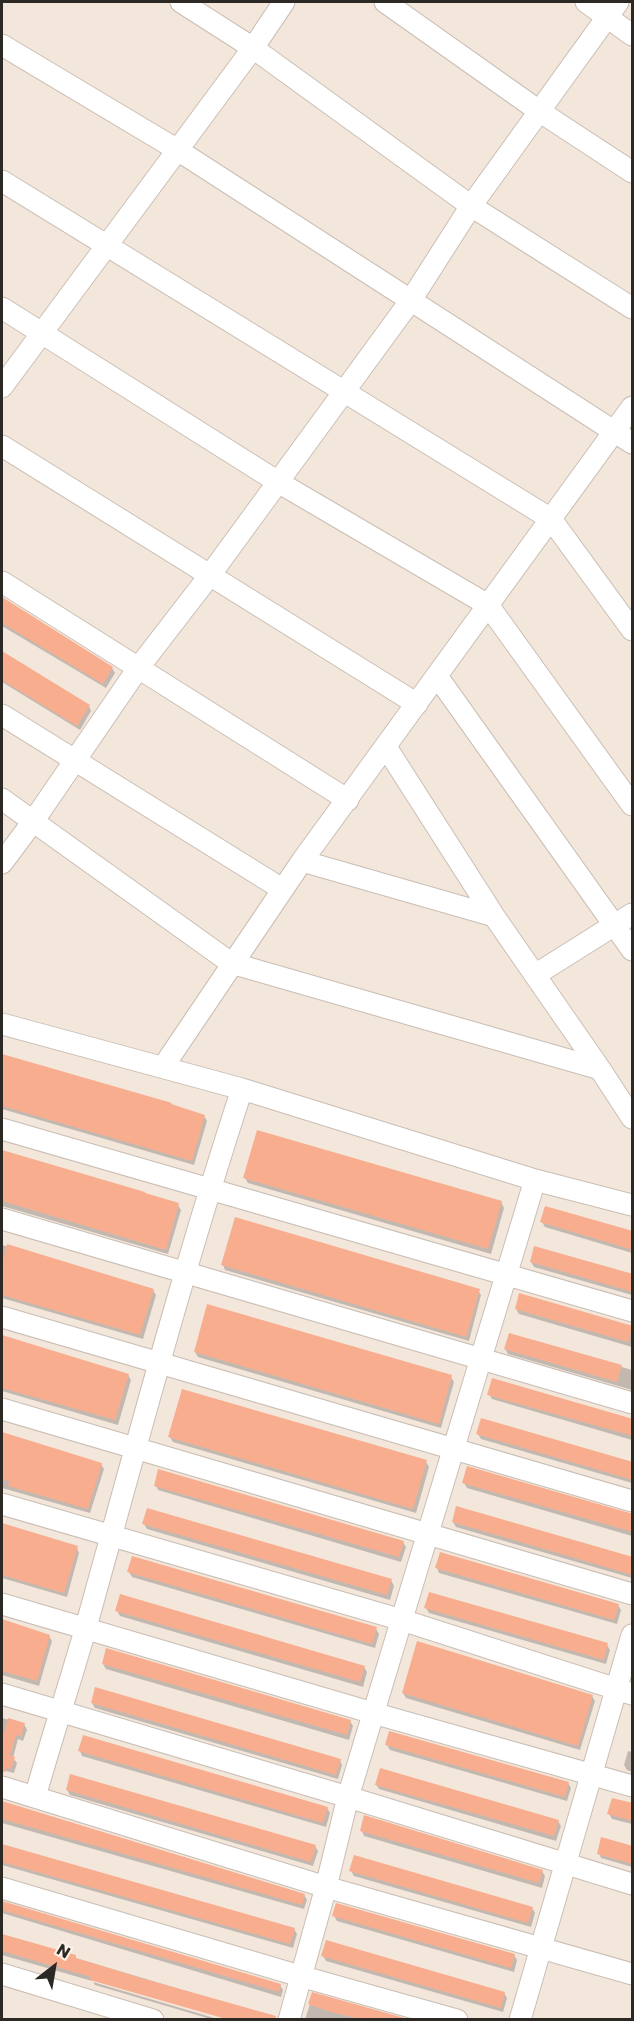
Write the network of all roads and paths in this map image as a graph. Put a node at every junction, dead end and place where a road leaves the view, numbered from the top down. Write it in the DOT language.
graph roads {
  1 [pos="181,2"];
  2 [pos="284,2"];
  3 [pos="385,2"];
  4 [pos="586,2"];
  5 [pos="612,9"];
  6 [pos="633,35"];
  7 [pos="2,45"];
  8 [pos="253,48"];
  9 [pos="539,111"];
  10 [pos="176,149"];
  11 [pos="633,172"];
  12 [pos="2,181"];
  13 [pos="471,206"];
  14 [pos="106,244"];
  15 [pos="411,300"];
  16 [pos="2,308"];
  17 [pos="633,308"];
  18 [pos="42,333"];
  19 [pos="2,387"];
  20 [pos="345,391"];
  21 [pos="633,407"];
  22 [pos="614,431"];
  23 [pos="633,443"];
  24 [pos="2,446"];
  25 [pos="278,482"];
  26 [pos="551,519"];
  27 [pos="210,575"];
  28 [pos="2,582"];
  29 [pos="488,605"];
  30 [pos="633,630"];
  31 [pos="139,668"];
  32 [pos="437,676"];
  33 [pos="417,704"];
  34 [pos="2,715"];
  35 [pos="386,747"];
  36 [pos="76,760"];
  37 [pos="2,799"];
  38 [pos="348,800"];
  39 [pos="633,805"];
  40 [pos="32,823"];
  41 [pos="302,861"];
  42 [pos="2,863"];
  43 [pos="282,889"];
  44 [pos="633,914"];
  45 [pos="494,916"];
  46 [pos="614,926"];
  47 [pos="633,950"];
  48 [pos="231,963"];
  49 [pos="535,975"];
  50 [pos="2,1024"];
  51 [pos="163,1066"];
  52 [pos="600,1069"];
  53 [pos="242,1089"];
  54 [pos="633,1118"];
  55 [pos="2,1130"];
  56 [pos="535,1180"];
  57 [pos="209,1190"];
  58 [pos="633,1205"];
  59 [pos="2,1219"];
  60 [pos="185,1273"];
  61 [pos="506,1275"];
  62 [pos="633,1311"];
  63 [pos="2,1317"];
  64 [pos="480,1359"];
  65 [pos="159,1363"];
  66 [pos="633,1403"];
  67 [pos="2,1409"];
  68 [pos="135,1448"];
  69 [pos="453,1449"];
  70 [pos="633,1501"];
  71 [pos="2,1504"];
  72 [pos="428,1533"];
  73 [pos="110,1535"];
  74 [pos="633,1594"];
  75 [pos="2,1604"];
  76 [pos="402,1620"];
  77 [pos="86,1628"];
  78 [pos="633,1635"];
  79 [pos="624,1692"];
  80 [pos="2,1694"];
  81 [pos="60,1710"];
  82 [pos="373,1713"];
  83 [pos="592,1774"];
  84 [pos="633,1786"];
  85 [pos="2,1787"];
  86 [pos="35,1797"];
  87 [pos="348,1797"];
  88 [pos="567,1863"];
  89 [pos="633,1884"];
  90 [pos="326,1887"];
  91 [pos="2,1888"];
  92 [pos="539,1948"];
  93 [pos="2,1974"];
  94 [pos="633,1974"];
  95 [pos="300,1976"];
  96 [pos="153,2019"];
  97 [pos="289,2019"];
  98 [pos="457,2019"];
  99 [pos="520,2019"];
  1 -- 8 [label="street"];
  2 -- 8 [label="street"];
  3 -- 9 [label="street"];
  4 -- 5 [label="street"];
  5 -- 6 [label="street"];
  5 -- 9 [label="street"];
  7 -- 10 [label="street"];
  8 -- 10 [label="street"];
  8 -- 13 [label="street"];
  9 -- 11 [label="street"];
  9 -- 13 [label="street"];
  10 -- 14 [label="street"];
  10 -- 15 [label="street"];
  12 -- 14 [label="street"];
  13 -- 15 [label="street"];
  13 -- 17 [label="street"];
  14 -- 18 [label="street"];
  14 -- 20 [label="street"];
  15 -- 20 [label="street"];
  15 -- 22 [label="street"];
  16 -- 18 [label="street"];
  18 -- 19 [label="street"];
  18 -- 25 [label="street"];
  20 -- 25 [label="street"];
  20 -- 26 [label="street"];
  21 -- 22 [label="street"];
  22 -- 23 [label="street"];
  22 -- 26 [label="street"];
  24 -- 27 [label="street"];
  25 -- 27 [label="street"];
  25 -- 29 [label="street"];
  26 -- 29 [label="street"];
  26 -- 30 [label="street"];
  27 -- 31 [label="street"];
  27 -- 33 [label="street"];
  28 -- 31 [label="street"];
  29 -- 32 [label="street"];
  29 -- 39 [label="street"];
  31 -- 36 [label="street"];
  31 -- 38 [label="street"];
  32 -- 33 [label="street"];
  32 -- 46 [label="street"];
  33 -- 35 [label="street"];
  34 -- 36 [label="street"];
  35 -- 38 [label="street"];
  35 -- 45 [label="street"];
  36 -- 40 [label="street"];
  36 -- 43 [label="street"];
  37 -- 40 [label="street"];
  38 -- 41 [label="street"];
  40 -- 42 [label="street"];
  40 -- 48 [label="street"];
  41 -- 43 [label="street"];
  41 -- 45 [label="street"];
  43 -- 48 [label="street"];
  44 -- 46 [label="street"];
  45 -- 49 [label="street"];
  46 -- 47 [label="street"];
  46 -- 49 [label="street"];
  48 -- 51 [label="street"];
  48 -- 52 [label="street"];
  49 -- 52 [label="street"];
  50 -- 51 [label="street"];
  51 -- 53 [label="street"];
  52 -- 54 [label="street"];
  53 -- 56 [label="street"];
  53 -- 57 [label="street"];
  55 -- 57 [label="street"];
  56 -- 58 [label="street"];
  56 -- 61 [label="street"];
  57 -- 60 [label="street"];
  57 -- 61 [label="street"];
  59 -- 60 [label="street"];
  60 -- 64 [label="street"];
  60 -- 65 [label="street"];
  61 -- 62 [label="street"];
  61 -- 64 [label="street"];
  63 -- 65 [label="street"];
  64 -- 66 [label="street"];
  64 -- 69 [label="street"];
  65 -- 68 [label="street"];
  65 -- 69 [label="street"];
  67 -- 68 [label="street"];
  68 -- 72 [label="street"];
  68 -- 73 [label="street"];
  69 -- 70 [label="street"];
  69 -- 72 [label="street"];
  71 -- 73 [label="street"];
  72 -- 74 [label="street"];
  72 -- 76 [label="street"];
  73 -- 76 [label="street"];
  73 -- 77 [label="street"];
  75 -- 77 [label="street"];
  76 -- 79 [label="street"];
  76 -- 82 [label="street"];
  77 -- 81 [label="street"];
  77 -- 82 [label="street"];
  78 -- 79 [label="street"];
  79 -- 83 [label="street"];
  80 -- 81 [label="street"];
  81 -- 86 [label="street"];
  81 -- 87 [label="street"];
  82 -- 83 [label="street"];
  82 -- 87 [label="street"];
  83 -- 84 [label="street"];
  83 -- 88 [label="street"];
  85 -- 86 [label="street"];
  86 -- 90 [label="street"];
  87 -- 88 [label="street"];
  87 -- 90 [label="street"];
  88 -- 89 [label="street"];
  88 -- 92 [label="street"];
  90 -- 92 [label="street"];
  90 -- 95 [label="street"];
  91 -- 95 [label="street"];
  92 -- 94 [label="street"];
  92 -- 99 [label="street"];
  93 -- 96 [label="street"];
  95 -- 97 [label="street"];
  95 -- 98 [label="street"];
}
